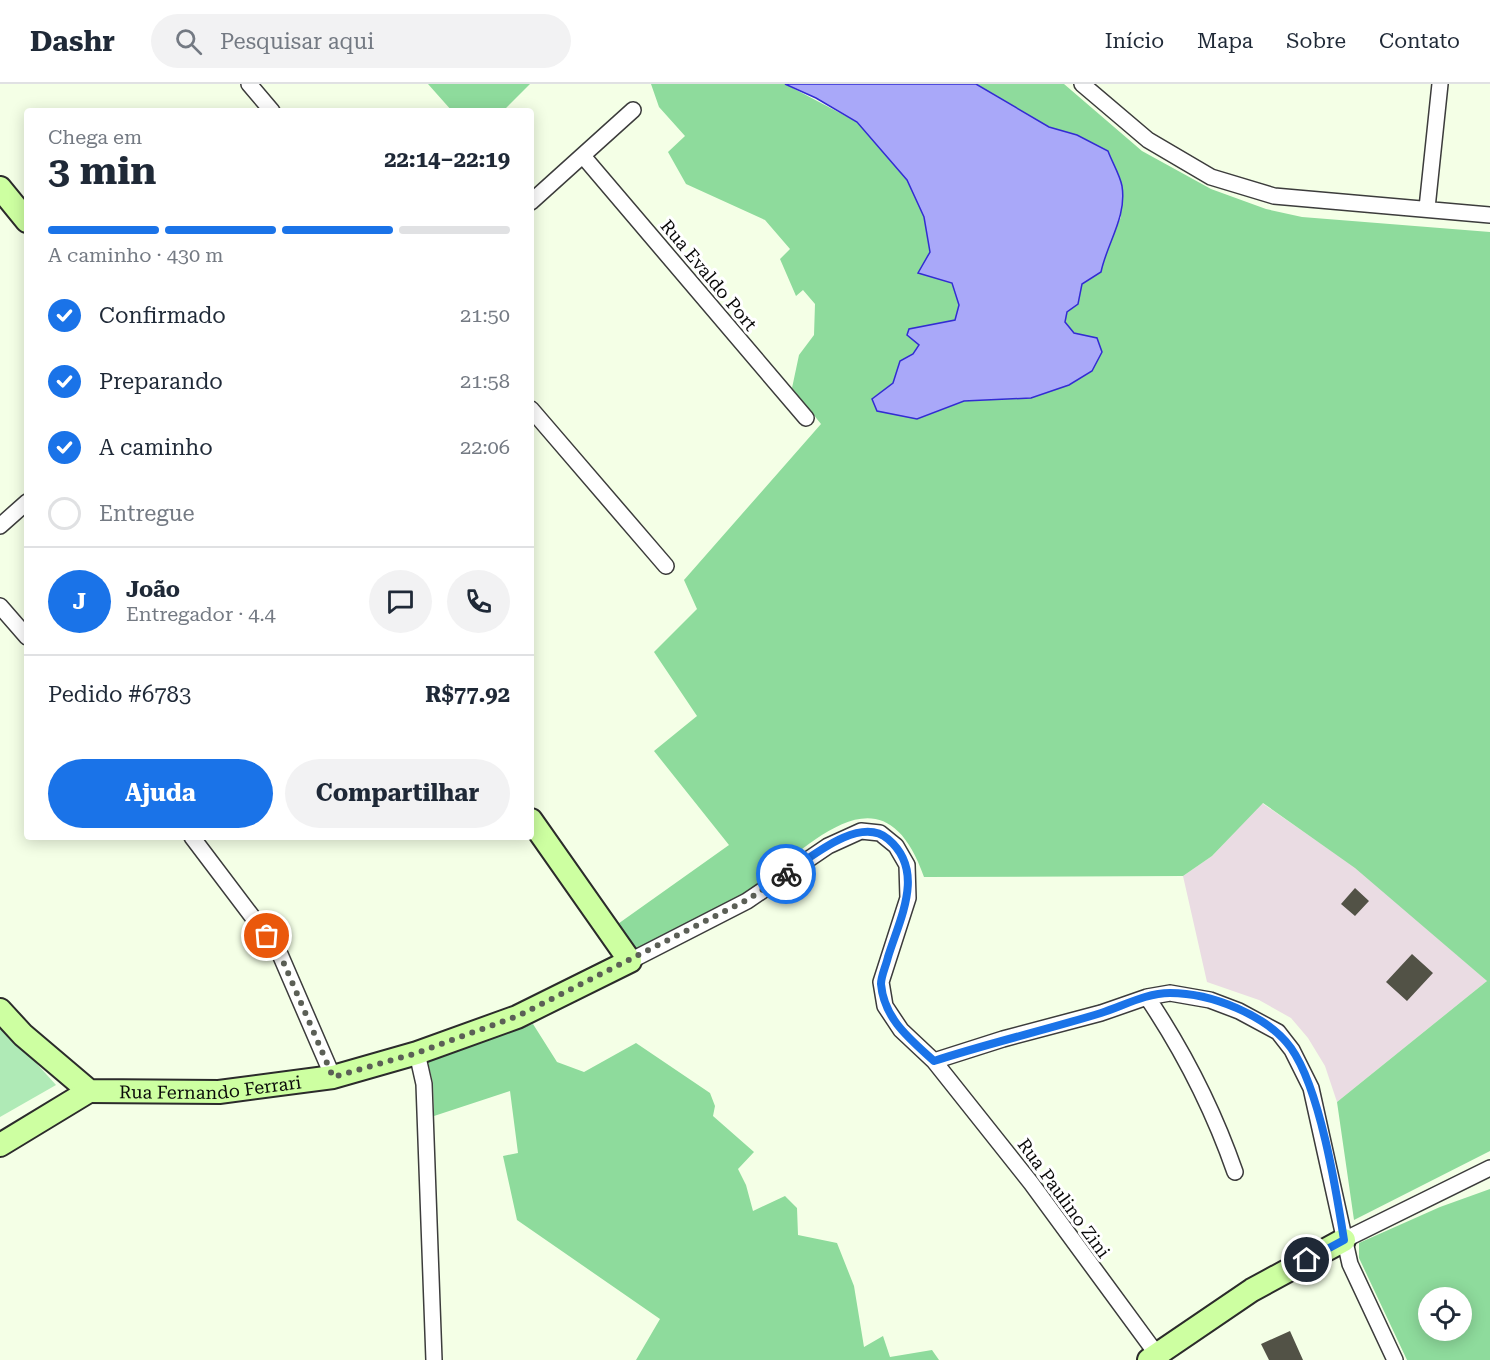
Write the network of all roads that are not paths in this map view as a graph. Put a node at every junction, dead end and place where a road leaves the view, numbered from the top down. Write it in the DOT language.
graph roads {
  1 [pos="249,84"];
  2 [pos="1082,84"];
  3 [pos="1440,84"];
  4 [pos="269,108"];
  5 [pos="633,110"];
  6 [pos="583,156"];
  7 [pos="0,188"];
  8 [pos="534,199"];
  9 [pos="1427,208"];
  10 [pos="1490,215"];
  11 [pos="24,217"];
  12 [pos="534,412"];
  13 [pos="806,418"];
  14 [pos="24,505"];
  15 [pos="0,526"];
  16 [pos="666,566"];
  17 [pos="0,606"];
  18 [pos="24,634"];
  19 [pos="534,824"];
  20 [pos="194,840"];
  21 [pos="630,961"];
  22 [pos="1147,997"];
  23 [pos="0,1010"];
  24 [pos="417,1053"];
  25 [pos="934,1061"];
  26 [pos="333,1077"];
  27 [pos="89,1091"];
  28 [pos="0,1145"];
  29 [pos="1490,1168"];
  30 [pos="1235,1172"];
  31 [pos="1344,1240"];
  32 [pos="1156,1358"];
  33 [pos="434,1360"];
  34 [pos="1395,1360"];
  1 -- 4 [label="street"];
  2 -- 9 [label="street"];
  3 -- 9 [label="street"];
  5 -- 6 [label="street"];
  6 -- 8 [label="street"];
  6 -- 13 [label="street, Rua Evaldo Port"];
  7 -- 11 [label="street"];
  9 -- 10 [label="street"];
  12 -- 16 [label="street"];
  14 -- 15 [label="street"];
  17 -- 18 [label="street"];
  19 -- 21 [label="street"];
  20 -- 26 [label="street"];
  21 -- 24 [label="street, Rua Fernando Ferrari"];
  21 -- 25 [label="street, Rua Fernando Ferrari"];
  22 -- 25 [label="street"];
  22 -- 30 [label="street"];
  22 -- 31 [label="street"];
  23 -- 27 [label="street"];
  24 -- 26 [label="street, Rua Fernando Ferrari"];
  24 -- 33 [label="street"];
  25 -- 32 [label="street, Rua Paulino Zini"];
  26 -- 27 [label="street, Rua Fernando Ferrari"];
  27 -- 28 [label="street"];
  29 -- 31 [label="street"];
  31 -- 32 [label="street"];
  31 -- 34 [label="street"];
}
